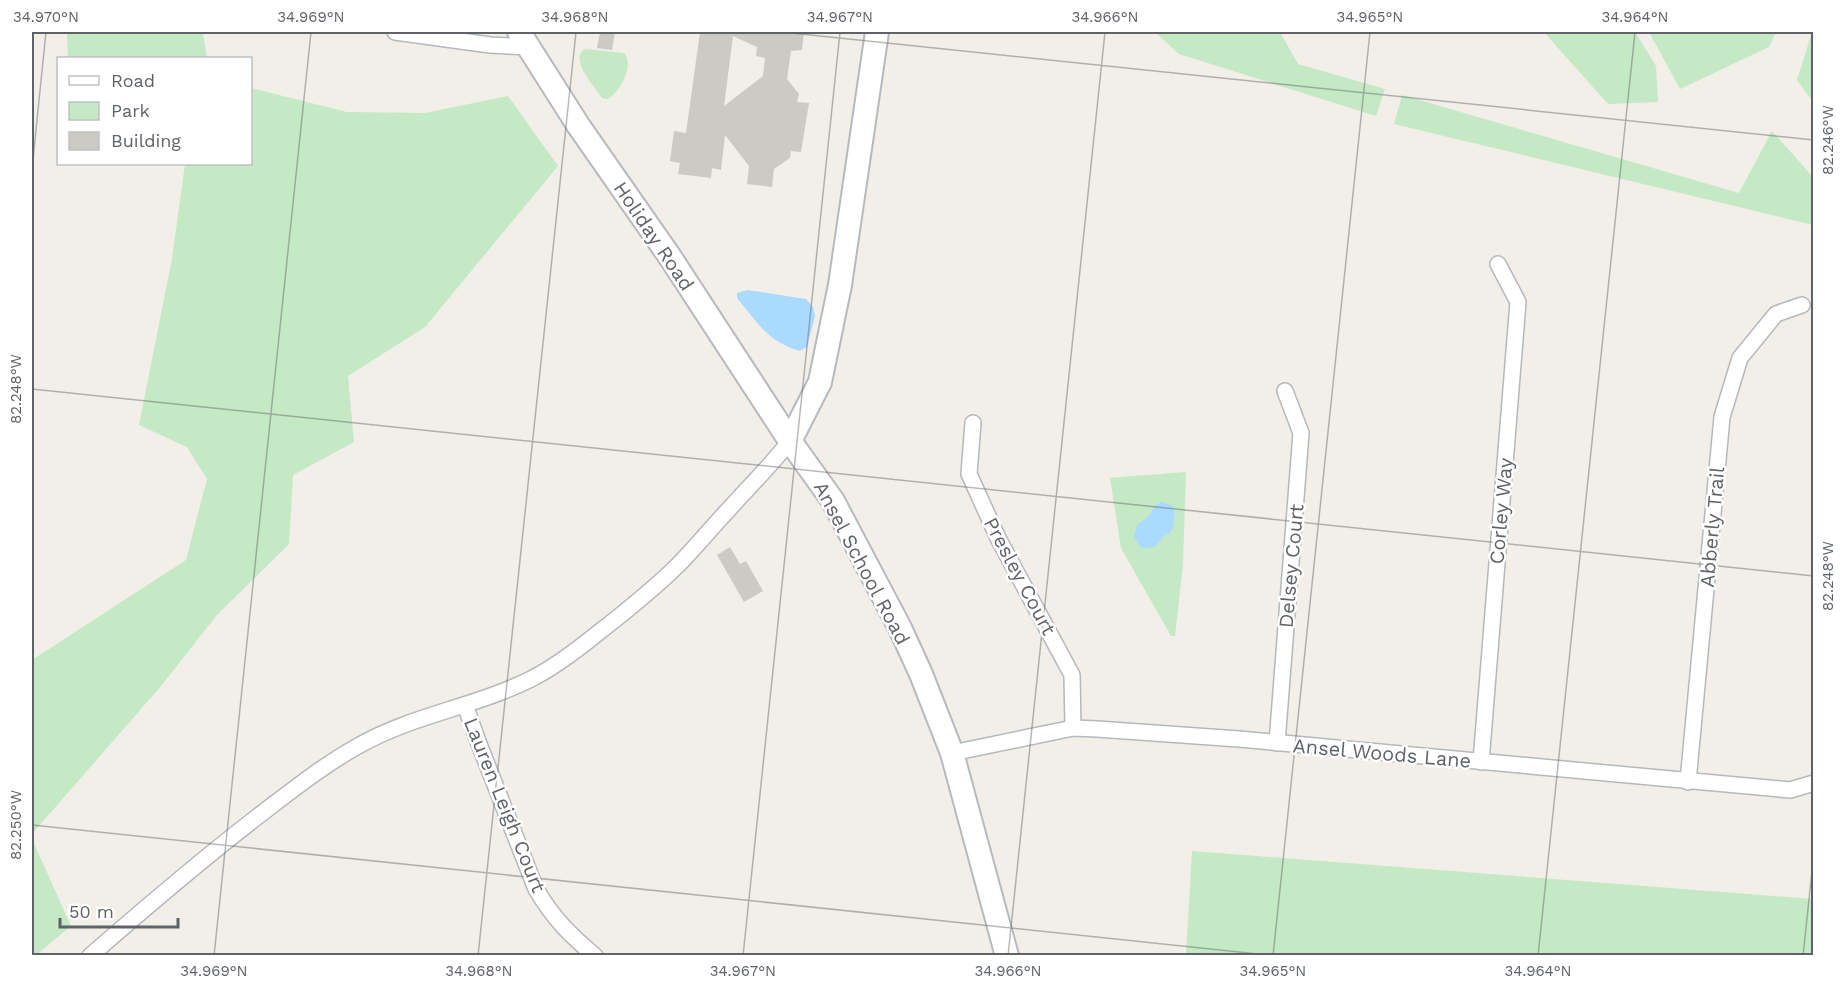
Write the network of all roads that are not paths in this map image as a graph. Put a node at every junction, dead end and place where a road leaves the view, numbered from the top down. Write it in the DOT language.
graph roads {
  1 [pos="395,32"];
  2 [pos="877,32"];
  3 [pos="524,39"];
  4 [pos="1498,264"];
  5 [pos="1802,305"];
  6 [pos="1285,391"];
  7 [pos="973,423"];
  8 [pos="790,441"];
  9 [pos="465,705"];
  10 [pos="1072,728"];
  11 [pos="1277,743"];
  12 [pos="952,753"];
  13 [pos="1481,762"];
  14 [pos="1688,782"];
  15 [pos="1814,783"];
  16 [pos="90,956"];
  17 [pos="595,956"];
  18 [pos="1007,956"];
  1 -- 3 [label="street"];
  2 -- 8 [label="street"];
  3 -- 8 [label="street, Holiday Road"];
  4 -- 13 [label="street, Corley Way"];
  5 -- 14 [label="street, Abberly Trail"];
  6 -- 11 [label="street, Delsey Court"];
  7 -- 10 [label="street, Presley Court"];
  8 -- 9 [label="street"];
  8 -- 12 [label="street, Ansel School Road"];
  9 -- 16 [label="street"];
  9 -- 17 [label="street, Lauren Leigh Court"];
  10 -- 11 [label="street, Ansel Woods Lane"];
  10 -- 12 [label="street, Ansel Woods Lane"];
  11 -- 13 [label="street, Ansel Woods Lane"];
  12 -- 18 [label="street, Ansel School Road"];
  13 -- 14 [label="street, Ansel Woods Lane"];
  14 -- 15 [label="street, Ansel Woods Lane"];
}
